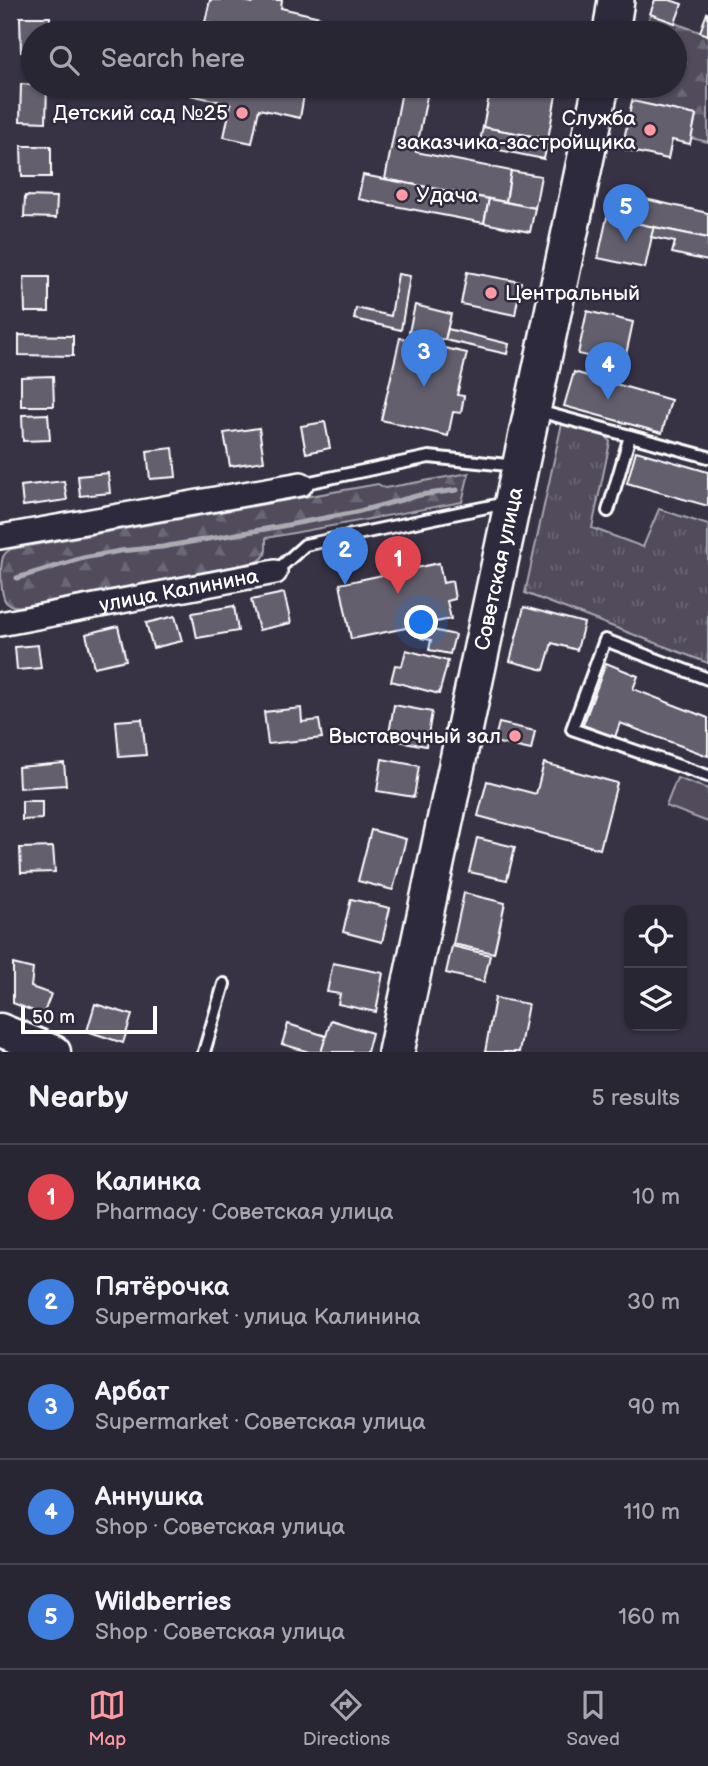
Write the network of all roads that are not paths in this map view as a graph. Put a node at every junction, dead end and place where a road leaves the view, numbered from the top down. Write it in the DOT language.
graph roads {
  1 [pos="616,0"];
  2 [pos="613,21"];
  3 [pos="598,98"];
  4 [pos="532,410"];
  5 [pos="630,436"];
  6 [pos="708,457"];
  7 [pos="520,467"];
  8 [pos="301,484"];
  9 [pos="512,502"];
  10 [pos="608,511"];
  11 [pos="0,537"];
  12 [pos="275,572"];
  13 [pos="0,624"];
  14 [pos="708,679"];
  15 [pos="708,776"];
  16 [pos="224,984"];
  17 [pos="0,1030"];
  18 [pos="54,1052"];
  19 [pos="204,1052"];
  20 [pos="396,1052"];
  1 -- 2 [label="main road"];
  3 -- 4 [label="main road, Советская улица"];
  4 -- 5 [label="lane"];
  4 -- 7 [label="main road, Советская улица"];
  5 -- 6 [label="lane"];
  5 -- 10 [label="lane"];
  7 -- 8 [label="lane"];
  7 -- 9 [label="main road, Советская улица"];
  8 -- 11 [label="street"];
  9 -- 12 [label="lane, улица Калинина"];
  9 -- 20 [label="main road, Советская улица"];
  12 -- 13 [label="street, улица Калинина"];
  14 -- 15 [label="lane"];
  16 -- 19 [label="lane"];
  17 -- 18 [label="street"];
}
